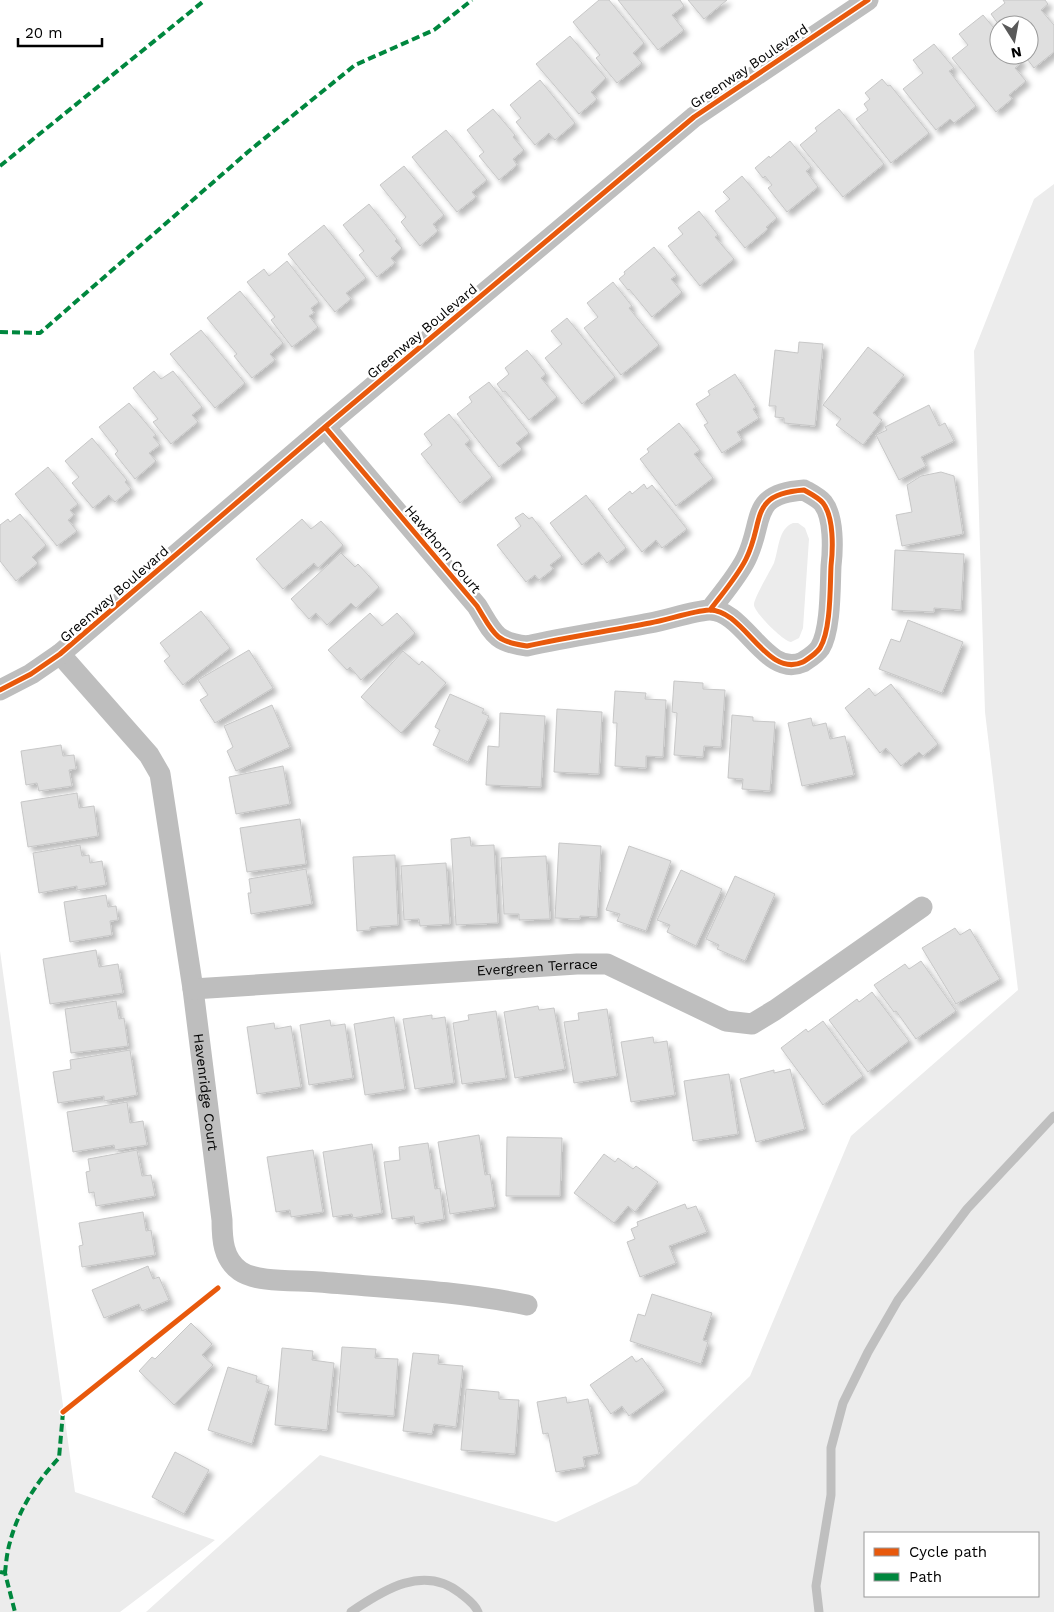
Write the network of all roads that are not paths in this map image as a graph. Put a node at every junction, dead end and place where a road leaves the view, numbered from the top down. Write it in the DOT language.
graph roads {
  1 [pos="868,0"];
  2 [pos="325,427"];
  3 [pos="710,610"];
  4 [pos="60,654"];
  5 [pos="0,690"];
  6 [pos="922,907"];
  7 [pos="193,989"];
  8 [pos="527,1305"];
  1 -- 2 [label="street, Greenway Boulevard"];
  2 -- 3 [label="street, Hawthorn Court"];
  2 -- 4 [label="street, Greenway Boulevard"];
  3 -- 3 [label="street"];
  4 -- 5 [label="street, Greenway Boulevard"];
  4 -- 7 [label="street, Havenridge Court"];
  6 -- 7 [label="street, Evergreen Terrace"];
  7 -- 8 [label="street, Havenridge Court"];
}
